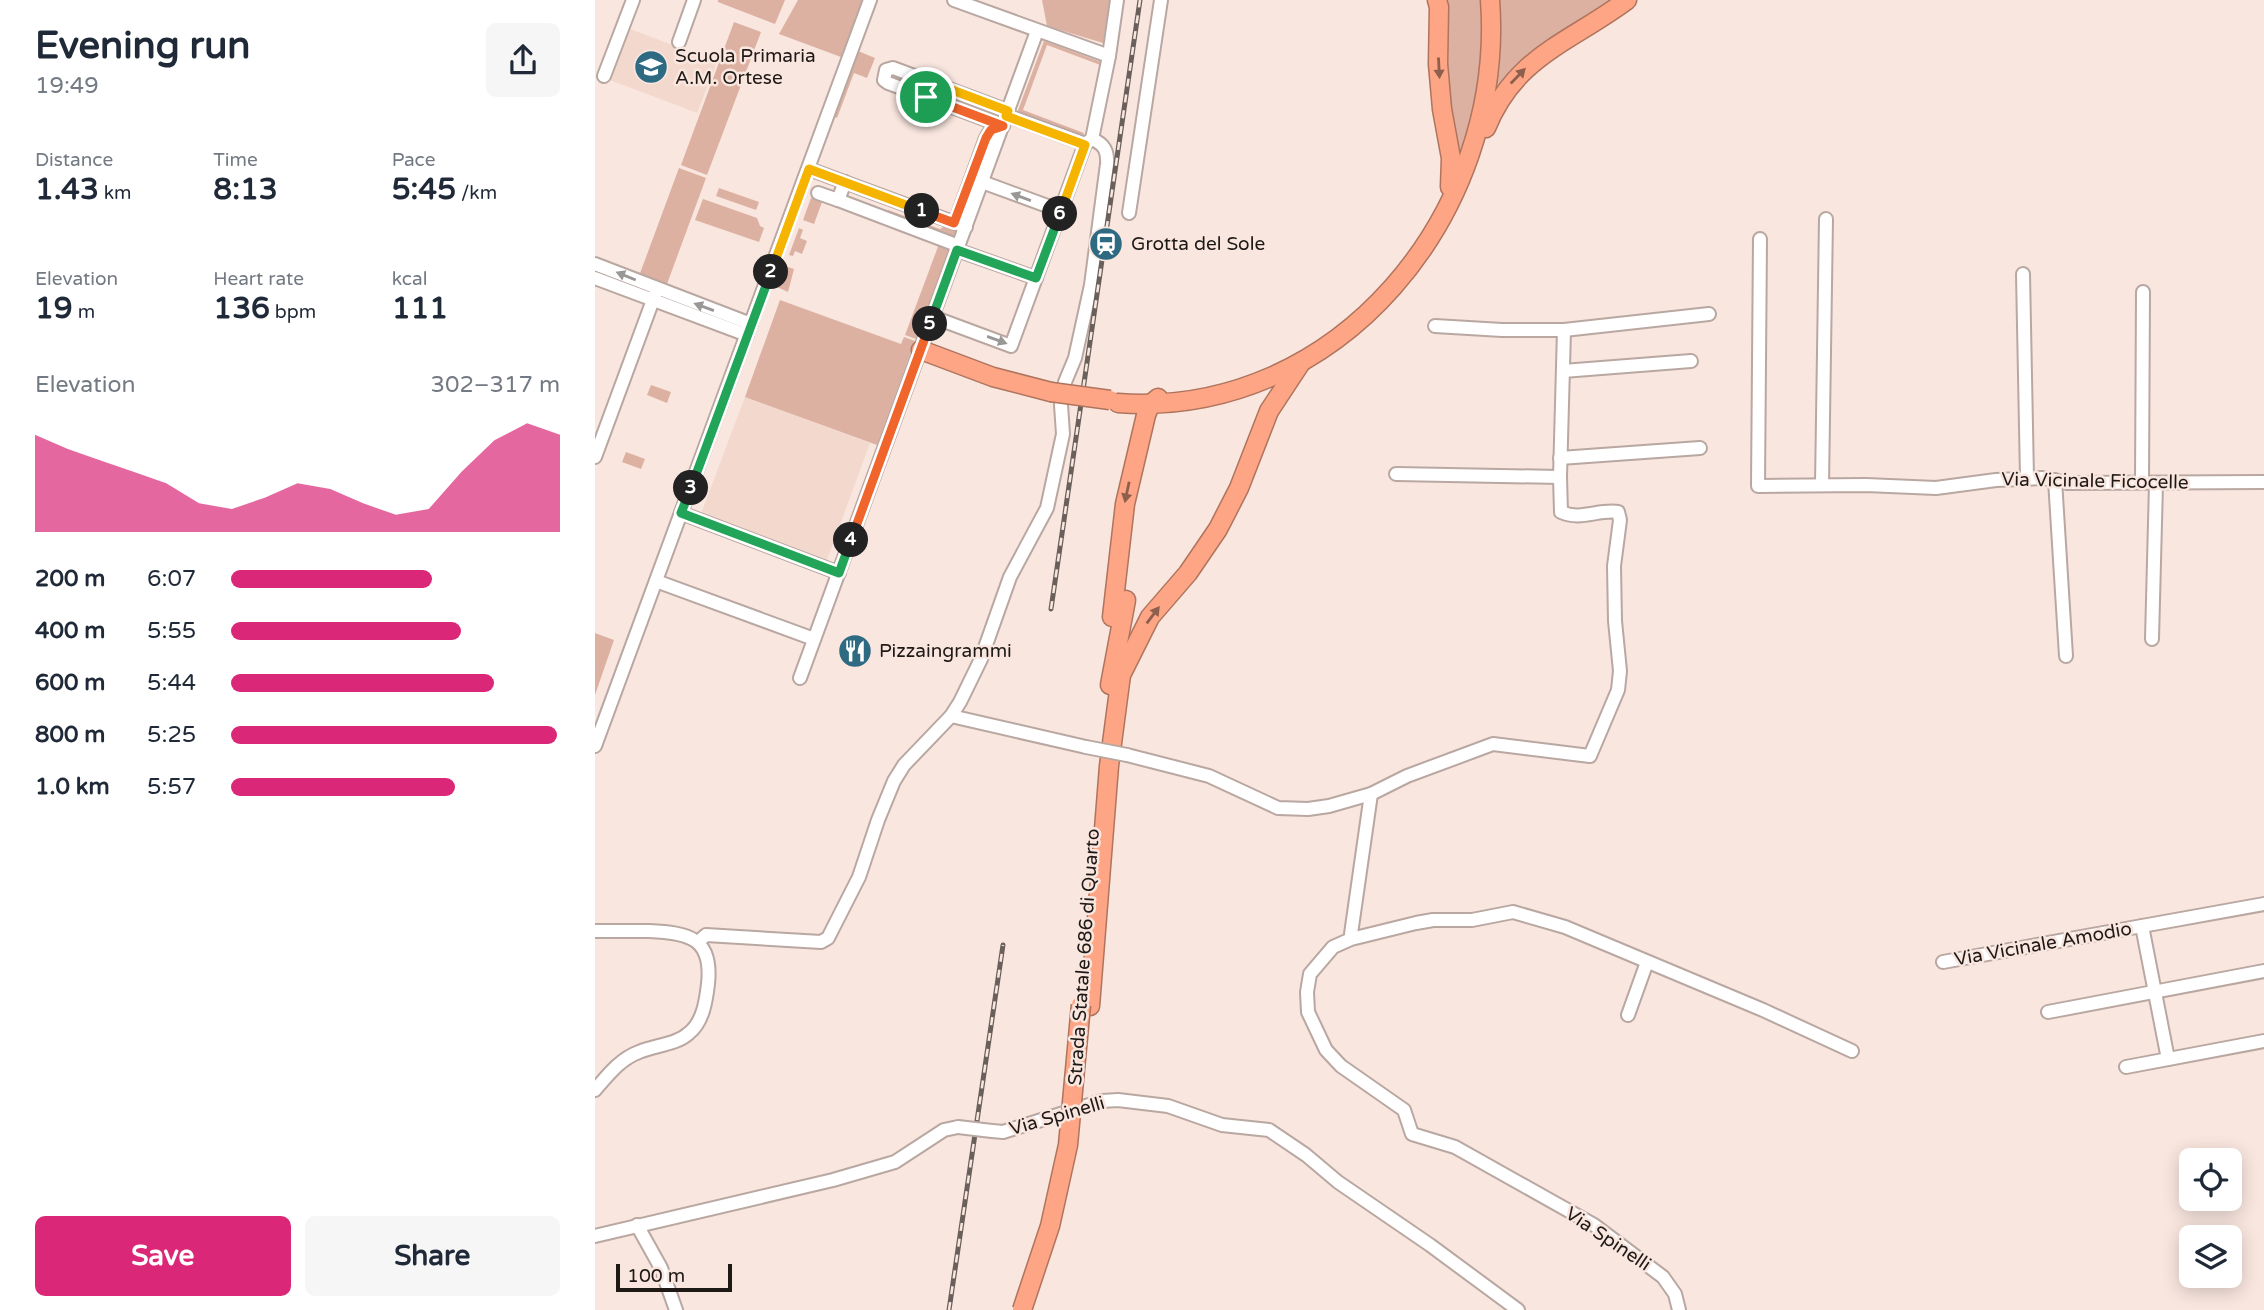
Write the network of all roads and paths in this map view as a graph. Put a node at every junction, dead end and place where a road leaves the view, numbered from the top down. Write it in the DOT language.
graph roads {
  1 [pos="633,0"];
  2 [pos="694,0"];
  3 [pos="870,0"];
  4 [pos="954,0"];
  5 [pos="1117,0"];
  6 [pos="1161,0"];
  7 [pos="1437,0"];
  8 [pos="1490,0"];
  9 [pos="1627,0"];
  10 [pos="1038,31"];
  11 [pos="679,42"];
  12 [pos="1109,56"];
  13 [pos="604,76"];
  14 [pos="931,82"];
  15 [pos="926,97"];
  16 [pos="1006,117"];
  17 [pos="1088,142"];
  18 [pos="1469,154"];
  19 [pos="809,169"];
  20 [pos="845,182"];
  21 [pos="982,182"];
  22 [pos="818,193"];
  23 [pos="888,198"];
  24 [pos="838,200"];
  25 [pos="1450,201"];
  26 [pos="1061,211"];
  27 [pos="1129,213"];
  28 [pos="881,217"];
  29 [pos="1826,219"];
  30 [pos="960,225"];
  31 [pos="1760,239"];
  32 [pos="958,248"];
  33 [pos="595,269"];
  34 [pos="2023,274"];
  35 [pos="1036,278"];
  36 [pos="2143,292"];
  37 [pos="655,294"];
  38 [pos="1709,314"];
  39 [pos="933,317"];
  40 [pos="1435,326"];
  41 [pos="749,329"];
  42 [pos="1564,330"];
  43 [pos="1321,348"];
  44 [pos="921,350"];
  45 [pos="1691,361"];
  46 [pos="1300,364"];
  47 [pos="1563,371"];
  48 [pos="1250,382"];
  49 [pos="1114,401"];
  50 [pos="1155,401"];
  51 [pos="1269,411"];
  52 [pos="1143,426"];
  53 [pos="1700,448"];
  54 [pos="595,457"];
  55 [pos="1560,458"];
  56 [pos="1396,474"];
  57 [pos="1560,477"];
  58 [pos="2027,478"];
  59 [pos="2055,480"];
  60 [pos="2264,482"];
  61 [pos="2142,483"];
  62 [pos="2156,484"];
  63 [pos="1822,485"];
  64 [pos="681,513"];
  65 [pos="839,573"];
  66 [pos="656,581"];
  67 [pos="1126,600"];
  68 [pos="814,639"];
  69 [pos="2152,639"];
  70 [pos="2066,656"];
  71 [pos="1117,674"];
  72 [pos="800,678"];
  73 [pos="951,716"];
  74 [pos="595,746"];
  75 [pos="1371,794"];
  76 [pos="2264,904"];
  77 [pos="2142,926"];
  78 [pos="595,930"];
  79 [pos="1351,937"];
  80 [pos="698,942"];
  81 [pos="1647,962"];
  82 [pos="1943,962"];
  83 [pos="2264,971"];
  84 [pos="2154,992"];
  85 [pos="1085,1006"];
  86 [pos="2048,1012"];
  87 [pos="1628,1015"];
  88 [pos="2264,1041"];
  89 [pos="1852,1051"];
  90 [pos="2168,1059"];
  91 [pos="2126,1068"];
  92 [pos="595,1090"];
  93 [pos="637,1224"];
  94 [pos="595,1236"];
  95 [pos="677,1310"];
  96 [pos="1022,1310"];
  97 [pos="1033,1310"];
  98 [pos="1518,1310"];
  99 [pos="1679,1310"];
  1 -- 13 [label="street"];
  2 -- 11 [label="street"];
  3 -- 19 [label="street"];
  4 -- 10 [label="street"];
  5 -- 12 [label="street"];
  6 -- 27 [label="street"];
  7 -- 25 [label="highway, one-way"];
  8 -- 18 [label="highway"];
  18 -- 9 [label="highway, one-way"];
  10 -- 12 [label="street"];
  10 -- 16 [label="street"];
  12 -- 17 [label="street"];
  14 -- 15 [label="street"];
  14 -- 15 [label="street"];
  14 -- 16 [label="street"];
  15 -- 16 [label="street"];
  16 -- 17 [label="street"];
  16 -- 21 [label="street"];
  16 -- 30 [label="street"];
  17 -- 26 [label="street"];
  17 -- 73 [label="street"];
  18 -- 25 [label="highway"];
  19 -- 20 [label="street"];
  19 -- 41 [label="street"];
  20 -- 23 [label="street"];
  20 -- 24 [label="street"];
  26 -- 21 [label="street, one-way"];
  21 -- 30 [label="street"];
  22 -- 24 [label="street"];
  23 -- 28 [label="street"];
  23 -- 30 [label="street"];
  24 -- 28 [label="street"];
  25 -- 43 [label="highway"];
  26 -- 35 [label="street"];
  28 -- 32 [label="street"];
  29 -- 63 [label="street"];
  30 -- 32 [label="street"];
  31 -- 63 [label="street, Via Vicinale Ficocelle"];
  32 -- 35 [label="street"];
  32 -- 39 [label="street"];
  33 -- 37 [label="street"];
  34 -- 58 [label="street"];
  39 -- 35 [label="street, one-way"];
  36 -- 61 [label="street"];
  37 -- 41 [label="street"];
  37 -- 54 [label="street"];
  38 -- 42 [label="street"];
  39 -- 44 [label="street"];
  40 -- 42 [label="street"];
  41 -- 64 [label="street"];
  42 -- 47 [label="street"];
  43 -- 46 [label="highway"];
  43 -- 48 [label="highway"];
  44 -- 49 [label="highway, bridge"];
  44 -- 65 [label="street"];
  45 -- 47 [label="street"];
  46 -- 48 [label="highway"];
  46 -- 51 [label="highway"];
  47 -- 55 [label="street"];
  48 -- 50 [label="highway"];
  48 -- 51 [label="highway"];
  49 -- 50 [label="highway"];
  49 -- 52 [label="highway"];
  50 -- 52 [label="highway"];
  71 -- 51 [label="highway, one-way"];
  52 -- 71 [label="highway, one-way"];
  53 -- 55 [label="street"];
  55 -- 57 [label="street"];
  56 -- 57 [label="street"];
  57 -- 75 [label="street"];
  58 -- 59 [label="street, Via Vicinale Ficocelle"];
  58 -- 63 [label="street, Via Vicinale Ficocelle"];
  59 -- 61 [label="street, Via Vicinale Ficocelle"];
  59 -- 70 [label="street"];
  60 -- 62 [label="street, Via Vicinale Ficocelle"];
  61 -- 62 [label="street, Via Vicinale Ficocelle"];
  62 -- 69 [label="street"];
  64 -- 65 [label="street"];
  64 -- 66 [label="street"];
  65 -- 68 [label="street"];
  66 -- 68 [label="street"];
  66 -- 74 [label="street"];
  67 -- 71 [label="highway, Strada Statale 686 di Quarto"];
  68 -- 72 [label="street"];
  71 -- 85 [label="highway, Strada Statale 686 di Quarto"];
  73 -- 75 [label="street, bridge"];
  73 -- 80 [label="street"];
  75 -- 79 [label="street"];
  76 -- 77 [label="street, Via Vicinale Amodio"];
  77 -- 82 [label="street, Via Vicinale Amodio"];
  77 -- 84 [label="street, Via Vicinale Amodio"];
  78 -- 80 [label="street"];
  79 -- 81 [label="street"];
  79 -- 99 [label="street, Via Spinelli"];
  80 -- 92 [label="street"];
  81 -- 87 [label="street"];
  81 -- 89 [label="street"];
  83 -- 84 [label="street"];
  84 -- 86 [label="street"];
  84 -- 90 [label="street, Via Vicinale Amodio"];
  85 -- 96 [label="highway, Strada Statale 686 di Quarto, bridge"];
  85 -- 97 [label="highway, Strada Statale 686 di Quarto"];
  88 -- 90 [label="street"];
  90 -- 91 [label="street"];
  93 -- 94 [label="street, Via Spinelli"];
  93 -- 95 [label="street"];
  93 -- 98 [label="street, Via Spinelli, bridge"];
}
